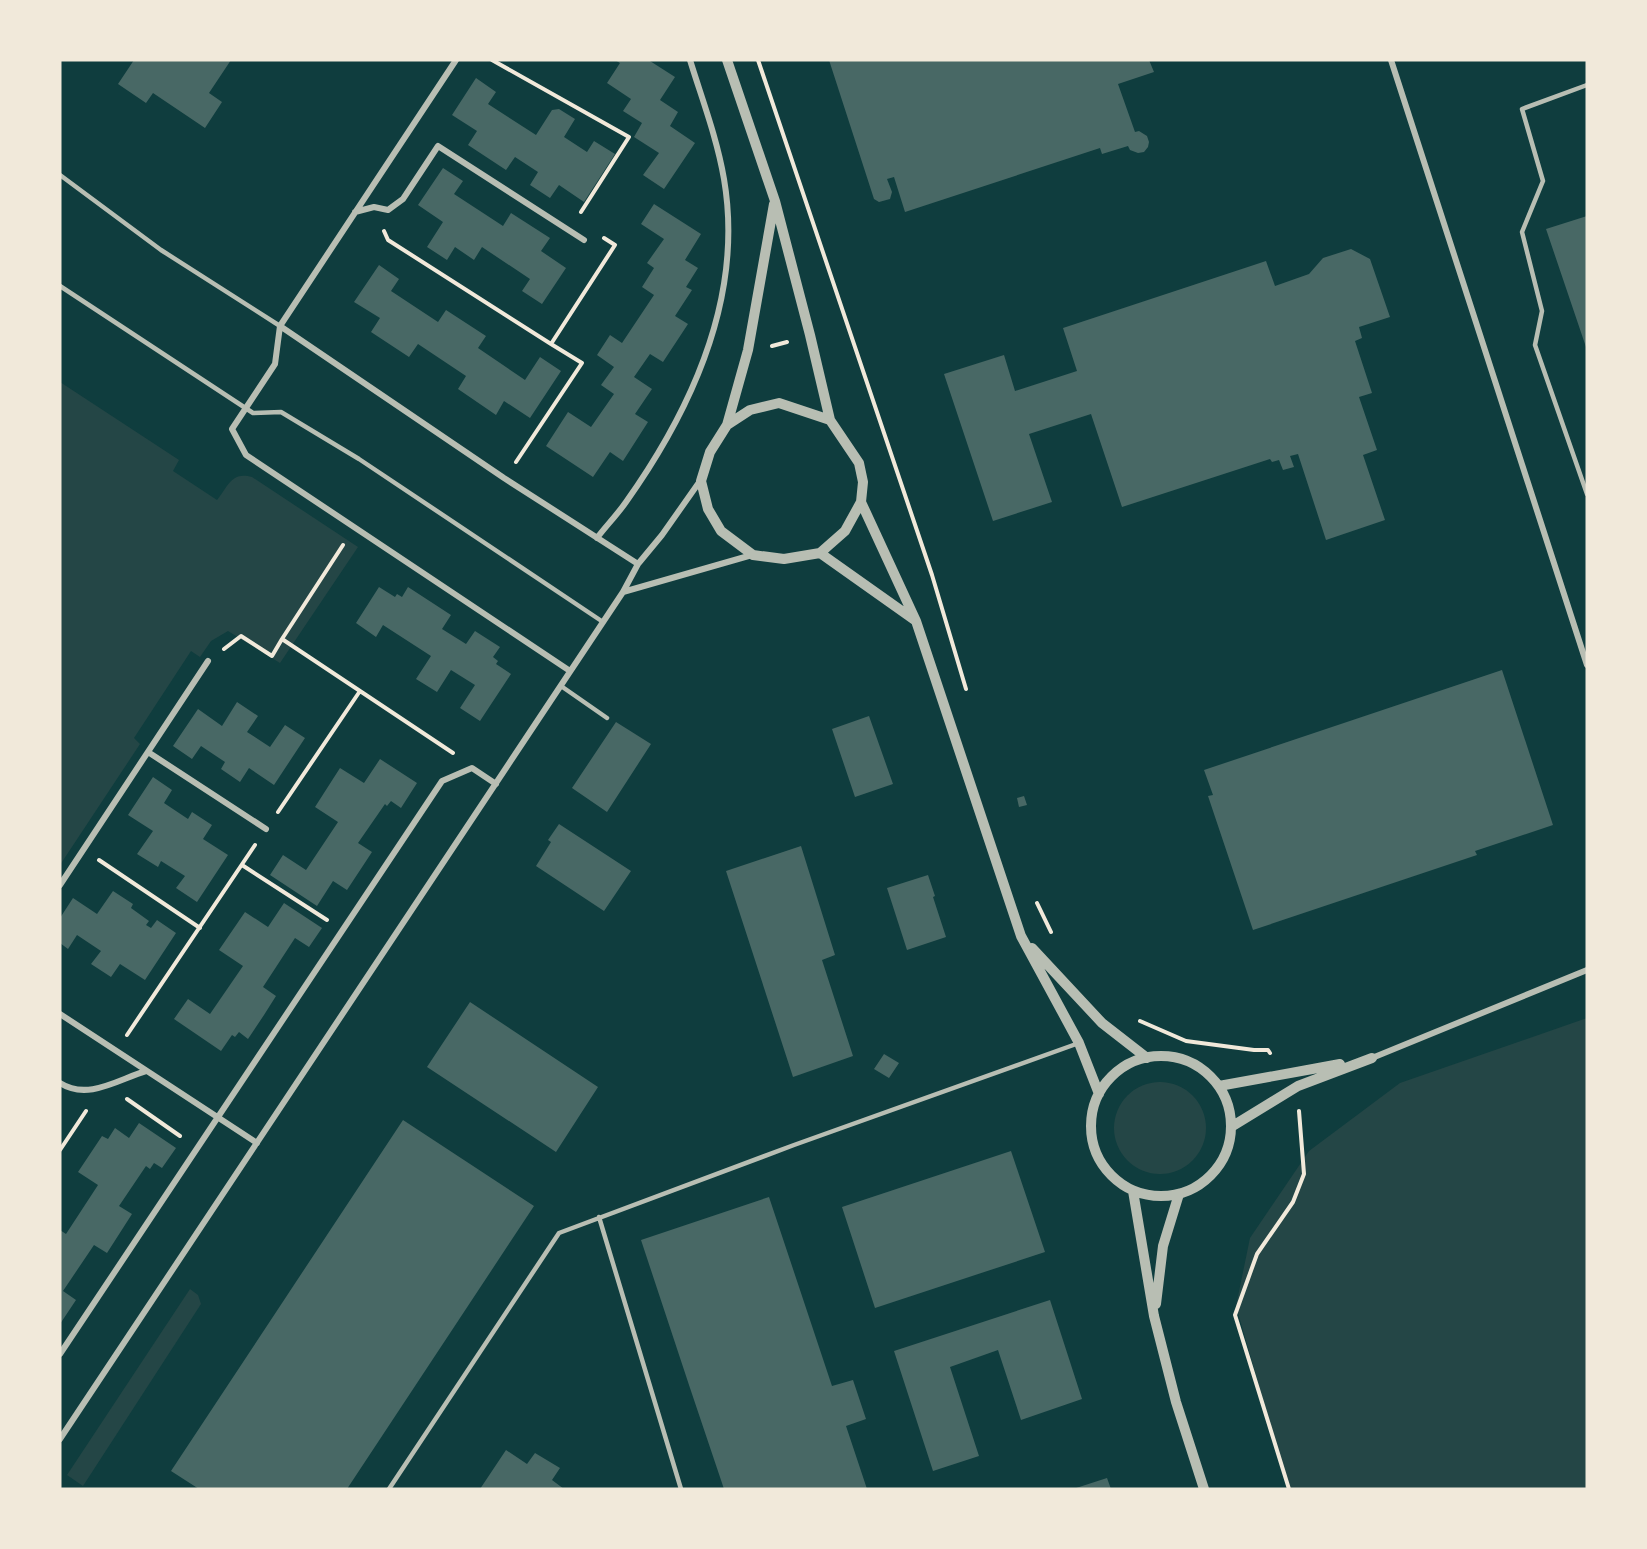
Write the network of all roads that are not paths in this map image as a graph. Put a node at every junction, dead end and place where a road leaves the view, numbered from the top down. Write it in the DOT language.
graph roads {
  1 [pos="456,60"];
  2 [pos="690,60"];
  3 [pos="727,60"];
  4 [pos="1391,60"];
  5 [pos="1587,85"];
  6 [pos="60,175"];
  7 [pos="775,201"];
  8 [pos="355,212"];
  9 [pos="584,240"];
  10 [pos="60,286"];
  11 [pos="280,326"];
  12 [pos="246,408"];
  13 [pos="830,420"];
  14 [pos="727,425"];
  15 [pos="701,481"];
  16 [pos="1587,494"];
  17 [pos="861,502"];
  18 [pos="597,538"];
  19 [pos="820,553"];
  20 [pos="753,555"];
  21 [pos="638,564"];
  22 [pos="623,592"];
  23 [pos="916,621"];
  24 [pos="603,622"];
  25 [pos="208,661"];
  26 [pos="1587,665"];
  27 [pos="570,671"];
  28 [pos="561,686"];
  29 [pos="607,718"];
  30 [pos="148,752"];
  31 [pos="496,784"];
  32 [pos="266,829"];
  33 [pos="60,885"];
  34 [pos="1021,936"];
  35 [pos="1587,970"];
  36 [pos="60,1014"];
  37 [pos="1079,1043"];
  38 [pos="1146,1058"];
  39 [pos="1372,1058"];
  40 [pos="146,1071"];
  41 [pos="60,1083"];
  42 [pos="1219,1086"];
  43 [pos="1099,1094"];
  44 [pos="218,1118"];
  45 [pos="1231,1127"];
  46 [pos="257,1143"];
  47 [pos="1133,1191"];
  48 [pos="1179,1194"];
  49 [pos="599,1217"];
  50 [pos="1154,1316"];
  51 [pos="60,1354"];
  52 [pos="60,1439"];
  53 [pos="389,1489"];
  54 [pos="681,1489"];
  55 [pos="1204,1489"];
  1 -- 8 [label="street"];
  2 -- 18 [label="street"];
  3 -- 7 [label="street"];
  4 -- 26 [label="street"];
  5 -- 16 [label="lane"];
  6 -- 11 [label="lane"];
  7 -- 13 [label="street"];
  7 -- 14 [label="street"];
  8 -- 9 [label="street"];
  8 -- 11 [label="street"];
  10 -- 12 [label="lane"];
  11 -- 12 [label="street"];
  11 -- 18 [label="street"];
  12 -- 24 [label="lane"];
  12 -- 27 [label="street"];
  13 -- 14 [label="street"];
  13 -- 17 [label="street"];
  14 -- 15 [label="street"];
  15 -- 20 [label="street"];
  15 -- 21 [label="street"];
  17 -- 19 [label="street"];
  17 -- 23 [label="street"];
  18 -- 21 [label="street"];
  19 -- 20 [label="street"];
  19 -- 23 [label="street"];
  20 -- 22 [label="street"];
  21 -- 22 [label="street"];
  22 -- 24 [label="street"];
  23 -- 34 [label="street"];
  24 -- 27 [label="street"];
  25 -- 30 [label="street"];
  27 -- 28 [label="street"];
  28 -- 29 [label="lane"];
  28 -- 31 [label="street"];
  30 -- 32 [label="street"];
  30 -- 33 [label="street"];
  31 -- 44 [label="street"];
  31 -- 46 [label="street"];
  34 -- 37 [label="street"];
  34 -- 38 [label="street"];
  35 -- 39 [label="street"];
  36 -- 40 [label="street"];
  37 -- 43 [label="street"];
  37 -- 49 [label="lane"];
  38 -- 42 [label="street"];
  38 -- 43 [label="street"];
  39 -- 42 [label="street"];
  39 -- 45 [label="street"];
  40 -- 41 [label="street"];
  40 -- 44 [label="street"];
  42 -- 45 [label="street"];
  43 -- 47 [label="street"];
  44 -- 46 [label="street"];
  44 -- 51 [label="street"];
  45 -- 48 [label="street"];
  46 -- 52 [label="street"];
  47 -- 48 [label="street"];
  47 -- 50 [label="street"];
  48 -- 50 [label="street"];
  49 -- 53 [label="lane"];
  49 -- 54 [label="lane"];
  50 -- 55 [label="street"];
}
